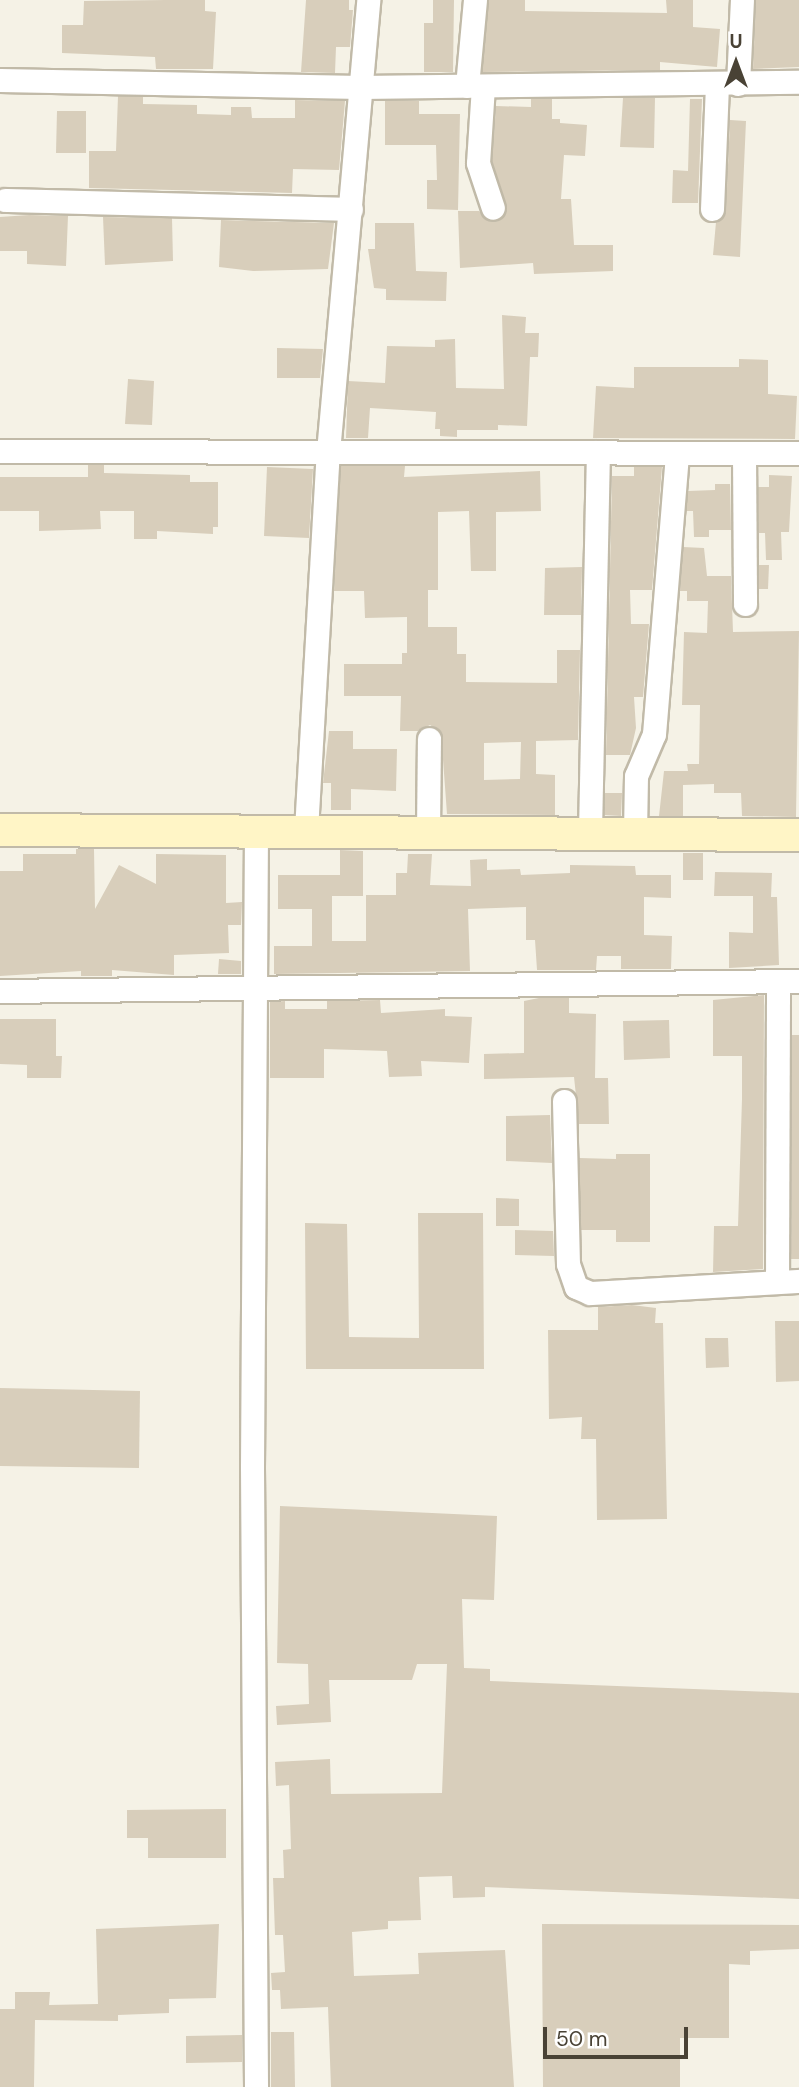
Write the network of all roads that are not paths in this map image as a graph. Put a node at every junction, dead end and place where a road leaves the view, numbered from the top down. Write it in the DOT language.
graph roads {
  1 [pos="368,0"];
  2 [pos="475,0"];
  3 [pos="742,0"];
  4 [pos="0,79"];
  5 [pos="799,82"];
  6 [pos="727,84"];
  7 [pos="475,86"];
  8 [pos="360,88"];
  9 [pos="5,200"];
  10 [pos="493,208"];
  11 [pos="351,209"];
  12 [pos="712,209"];
  13 [pos="0,451"];
  14 [pos="328,453"];
  15 [pos="598,453"];
  16 [pos="677,453"];
  17 [pos="744,453"];
  18 [pos="799,453"];
  19 [pos="745,604"];
  20 [pos="429,739"];
  21 [pos="0,830"];
  22 [pos="256,830"];
  23 [pos="306,830"];
  24 [pos="428,831"];
  25 [pos="590,832"];
  26 [pos="635,833"];
  27 [pos="799,835"];
  28 [pos="789,982"];
  29 [pos="253,986"];
  30 [pos="0,991"];
  31 [pos="564,1101"];
  32 [pos="788,1282"];
  33 [pos="256,2087"];
  1 -- 8 [label="street"];
  2 -- 7 [label="street"];
  3 -- 6 [label="street"];
  4 -- 8 [label="street"];
  5 -- 6 [label="street"];
  6 -- 7 [label="street"];
  6 -- 12 [label="street"];
  7 -- 8 [label="street"];
  7 -- 10 [label="street"];
  8 -- 11 [label="street"];
  9 -- 11 [label="street"];
  11 -- 14 [label="street"];
  13 -- 14 [label="street"];
  14 -- 15 [label="street"];
  14 -- 23 [label="street"];
  15 -- 16 [label="street"];
  15 -- 25 [label="street"];
  16 -- 17 [label="street"];
  16 -- 26 [label="street"];
  17 -- 18 [label="street"];
  17 -- 19 [label="street"];
  20 -- 24 [label="street"];
  21 -- 22 [label="street"];
  22 -- 23 [label="street"];
  22 -- 29 [label="street"];
  23 -- 24 [label="street"];
  24 -- 25 [label="street"];
  25 -- 26 [label="street"];
  26 -- 27 [label="street"];
  28 -- 29 [label="street"];
  28 -- 32 [label="street"];
  29 -- 30 [label="street"];
  29 -- 33 [label="street"];
  31 -- 32 [label="street"];
}
